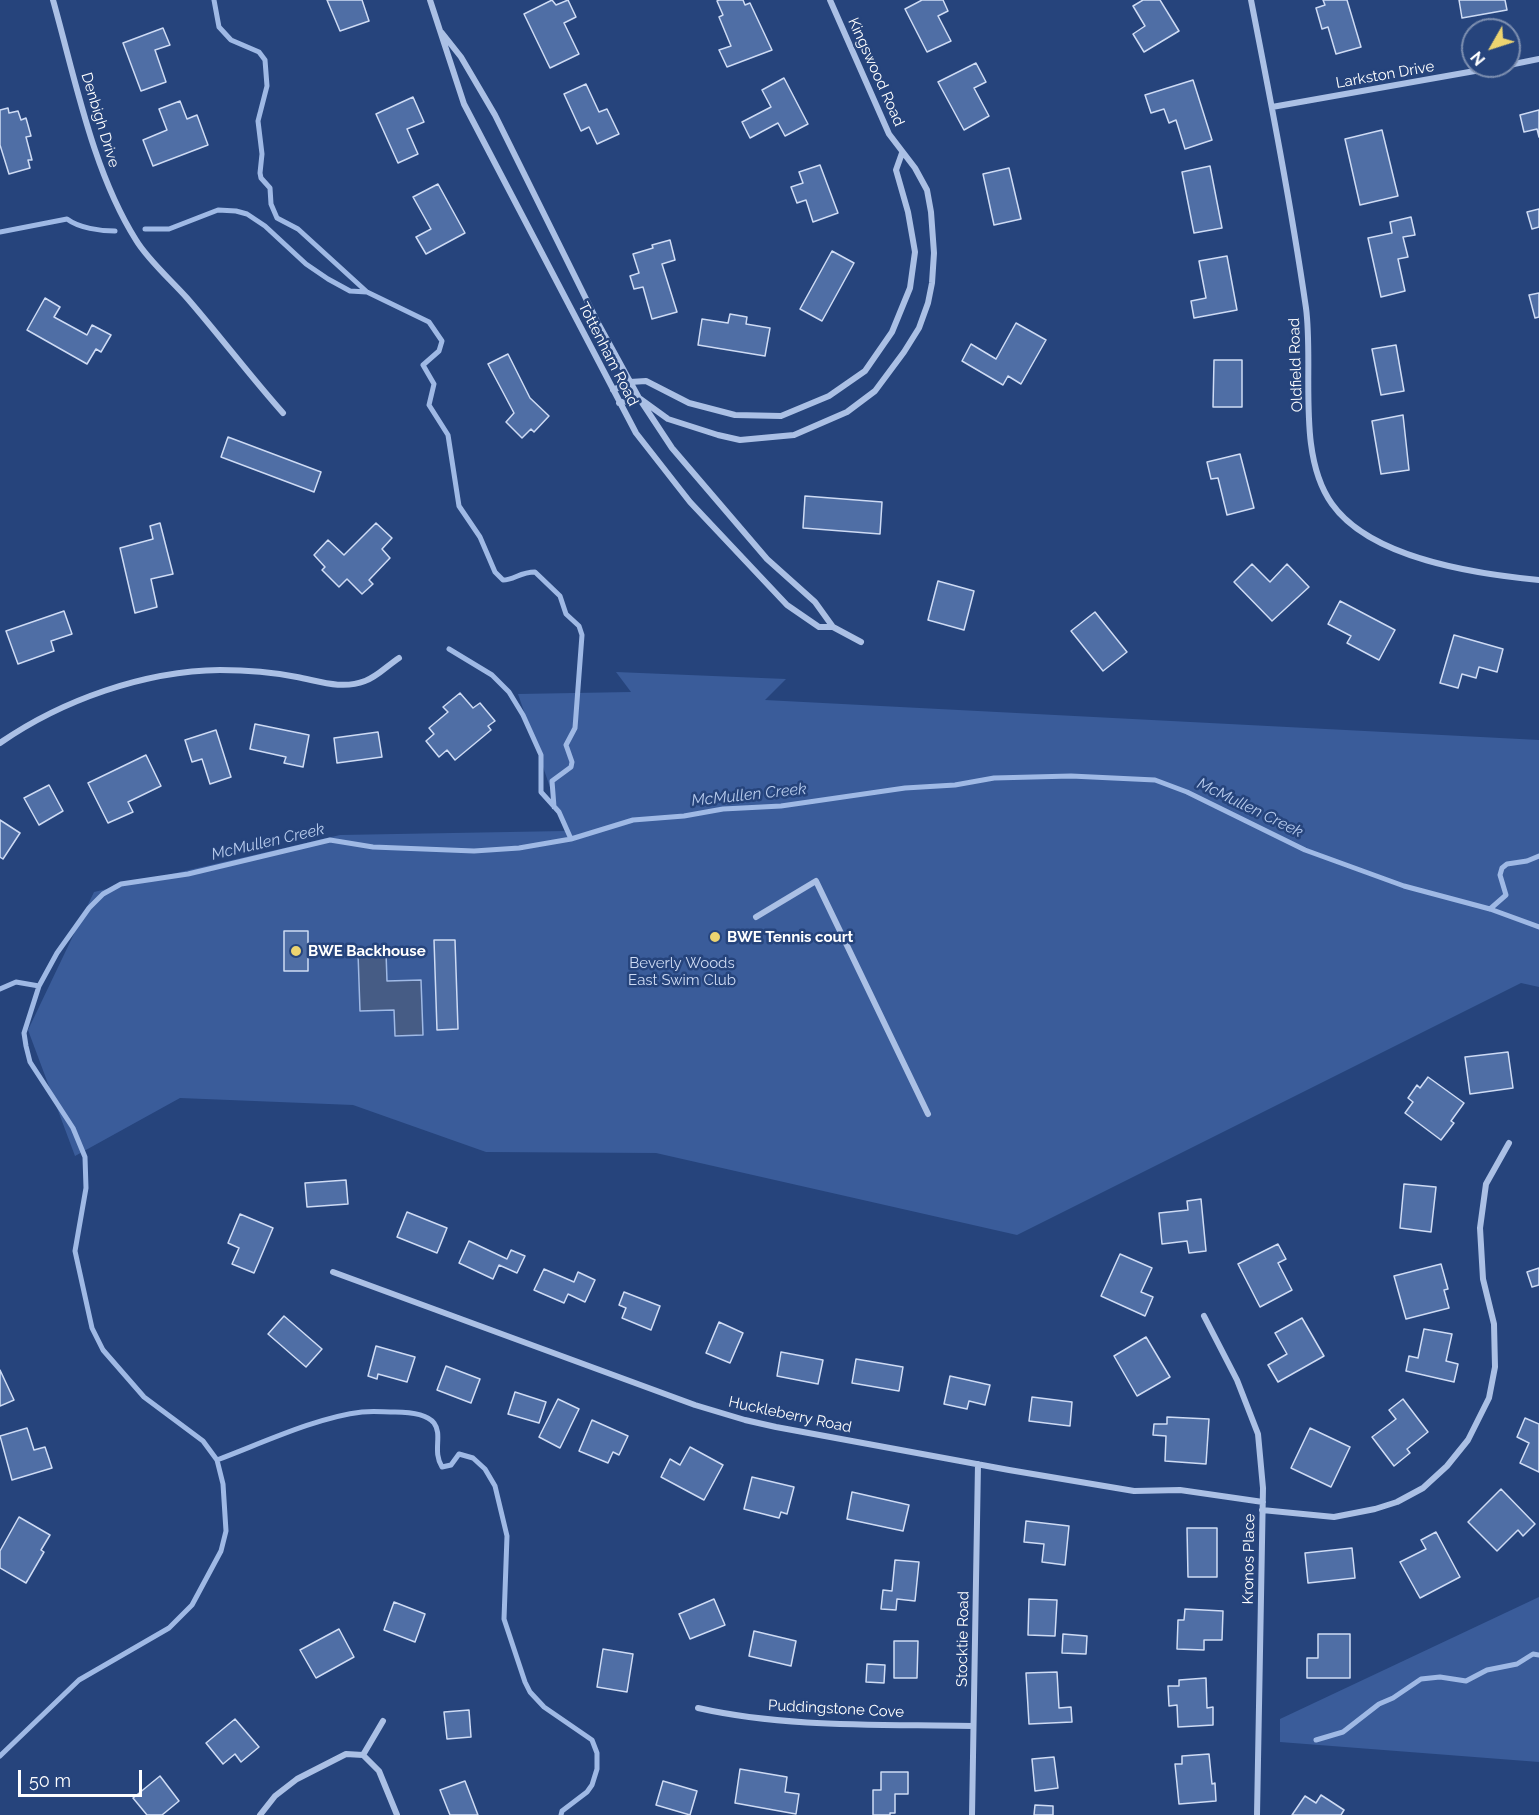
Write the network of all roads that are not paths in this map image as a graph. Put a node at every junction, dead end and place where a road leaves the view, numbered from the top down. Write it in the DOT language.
graph roads {
  1 [pos="53,0"];
  2 [pos="430,0"];
  3 [pos="830,0"];
  4 [pos="1251,0"];
  5 [pos="440,31"];
  6 [pos="1539,59"];
  7 [pos="1521,63"];
  8 [pos="1461,73"];
  9 [pos="1272,107"];
  10 [pos="902,153"];
  11 [pos="630,382"];
  12 [pos="613,390"];
  13 [pos="639,398"];
  14 [pos="619,403"];
  15 [pos="283,413"];
  16 [pos="1539,580"];
  17 [pos="833,627"];
  18 [pos="861,642"];
  19 [pos="399,658"];
  20 [pos="0,743"];
  21 [pos="756,917"];
  22 [pos="928,1114"];
  23 [pos="1509,1143"];
  24 [pos="333,1272"];
  25 [pos="1204,1316"];
  26 [pos="978,1464"];
  27 [pos="1263,1502"];
  28 [pos="1262,1510"];
  29 [pos="698,1708"];
  30 [pos="383,1721"];
  31 [pos="973,1726"];
  32 [pos="363,1755"];
  33 [pos="260,1815"];
  34 [pos="397,1815"];
  35 [pos="972,1815"];
  36 [pos="1257,1815"];
  1 -- 15 [label="street, Denbigh Drive"];
  2 -- 5 [label="street, Tottenham Road"];
  3 -- 10 [label="street, Kingswood Road"];
  4 -- 9 [label="street, Oldfield Road"];
  5 -- 11 [label="street, Tottenham Road"];
  5 -- 12 [label="street, Tottenham Road"];
  6 -- 7 [label="street"];
  8 -- 9 [label="street, Larkston Drive"];
  9 -- 16 [label="street, Oldfield Road"];
  10 -- 11 [label="street"];
  10 -- 13 [label="street, Kingswood Road"];
  11 -- 12 [label="street"];
  11 -- 13 [label="street, Tottenham Road"];
  12 -- 14 [label="street, Tottenham Road"];
  13 -- 14 [label="street"];
  13 -- 17 [label="street, Tottenham Road"];
  14 -- 17 [label="street, Tottenham Road"];
  17 -- 18 [label="street, Tottenham Road"];
  19 -- 20 [label="street"];
  21 -- 22 [label="street"];
  23 -- 28 [label="street"];
  24 -- 26 [label="street, Huckleberry Road"];
  25 -- 27 [label="street, Kronos Place"];
  26 -- 27 [label="street, Huckleberry Road"];
  26 -- 31 [label="street, Stocktie Road"];
  27 -- 28 [label="street, Kronos Place"];
  28 -- 36 [label="street, Kronos Place"];
  29 -- 31 [label="street, Puddingstone Cove"];
  30 -- 32 [label="street"];
  31 -- 35 [label="street, Stocktie Road"];
  32 -- 33 [label="street"];
  32 -- 34 [label="street"];
}
